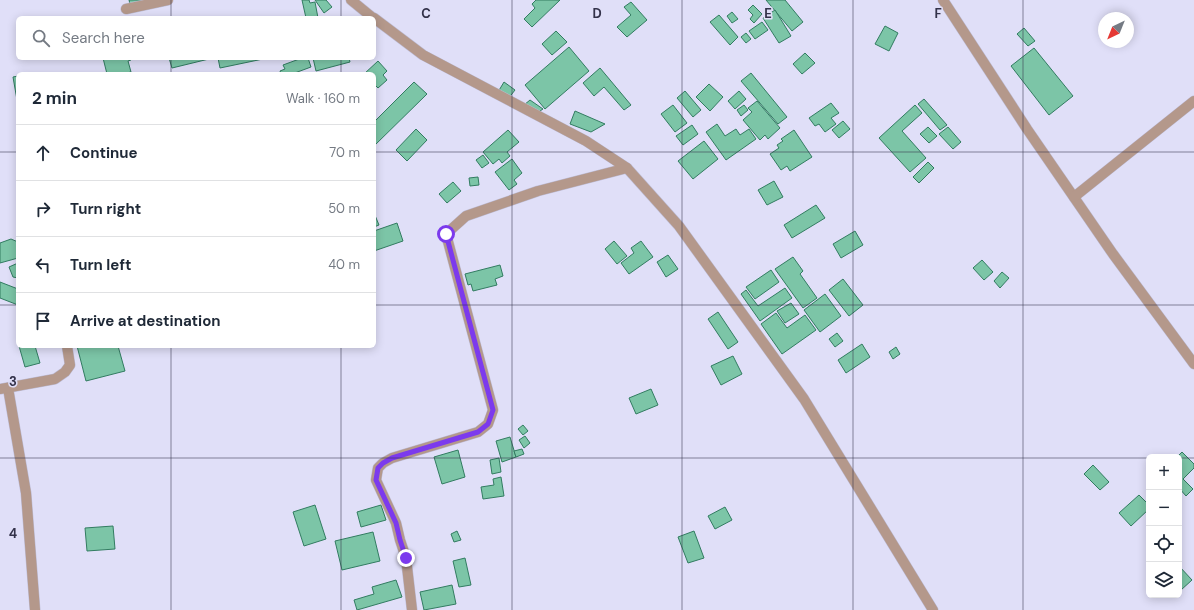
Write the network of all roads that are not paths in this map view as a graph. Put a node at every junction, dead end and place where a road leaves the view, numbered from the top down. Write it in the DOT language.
graph roads {
  1 [pos="168,0"];
  2 [pos="351,0"];
  3 [pos="943,0"];
  4 [pos="126,9"];
  5 [pos="371,16"];
  6 [pos="376,20"];
  7 [pos="1194,101"];
  8 [pos="627,168"];
  9 [pos="1074,197"];
  10 [pos="67,348"];
  11 [pos="1194,364"];
  12 [pos="4,388"];
  13 [pos="36,610"];
  14 [pos="412,610"];
  15 [pos="933,610"];
  1 -- 4 [label="street"];
  2 -- 5 [label="street"];
  3 -- 9 [label="street"];
  6 -- 8 [label="street"];
  7 -- 9 [label="street"];
  8 -- 14 [label="street"];
  8 -- 15 [label="street"];
  9 -- 11 [label="street"];
  10 -- 12 [label="street"];
  12 -- 13 [label="street"];
}
